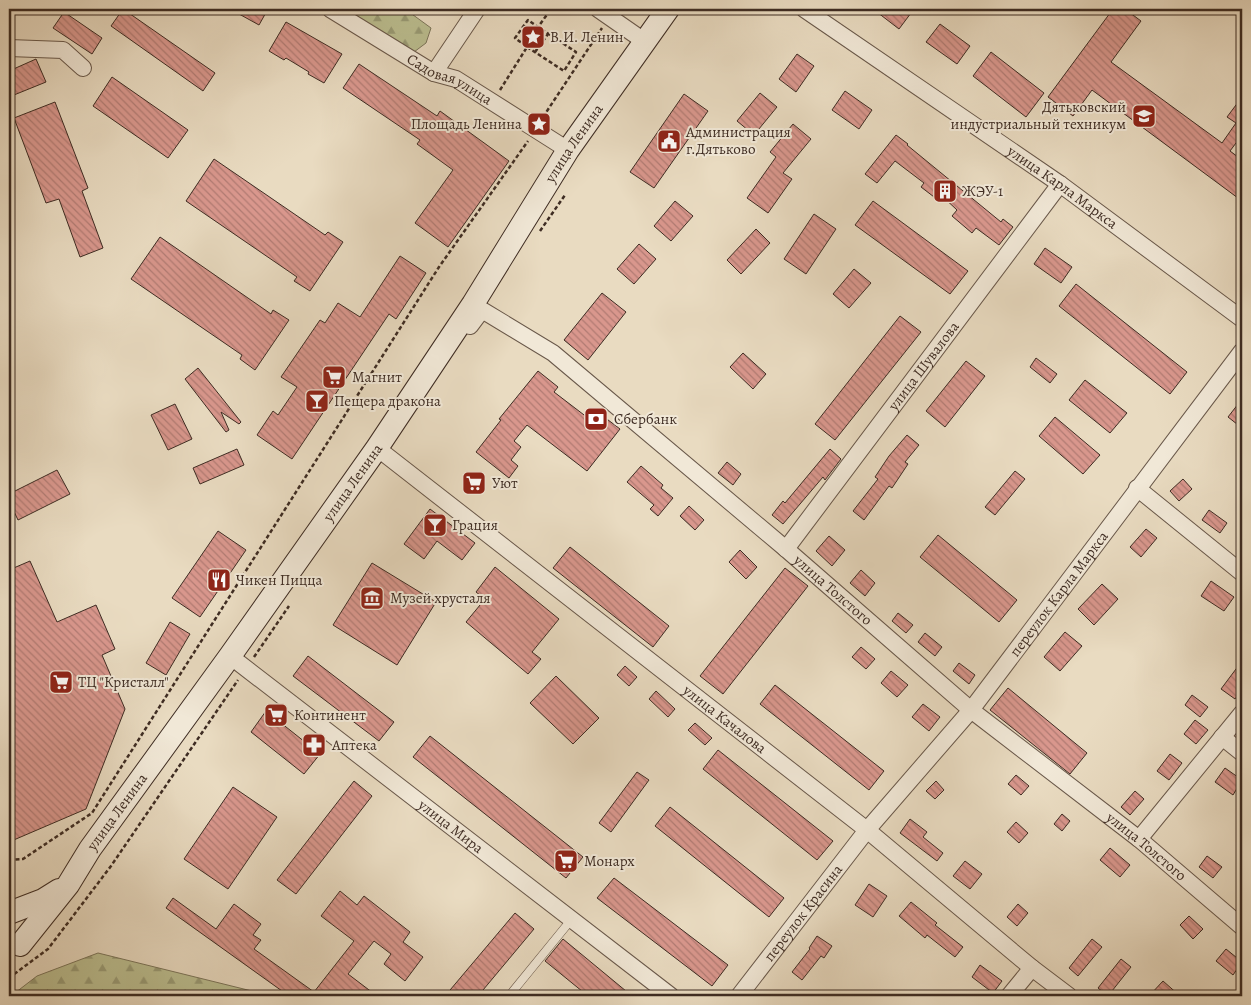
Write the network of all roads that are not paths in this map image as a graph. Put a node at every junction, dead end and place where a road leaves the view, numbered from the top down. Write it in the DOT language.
graph roads {
  1 [pos="330,9"];
  2 [pos="477,9"];
  3 [pos="668,9"];
  4 [pos="804,9"];
  5 [pos="604,13"];
  6 [pos="644,41"];
  7 [pos="9,48"];
  8 [pos="83,68"];
  9 [pos="434,72"];
  10 [pos="568,150"];
  11 [pos="1060,184"];
  12 [pos="1242,319"];
  13 [pos="1242,351"];
  14 [pos="434,364"];
  15 [pos="377,448"];
  16 [pos="1138,488"];
  17 [pos="786,549"];
  18 [pos="1242,573"];
  19 [pos="230,656"];
  20 [pos="971,710"];
  21 [pos="1242,713"];
  22 [pos="1222,737"];
  23 [pos="1242,753"];
  24 [pos="867,830"];
  25 [pos="1139,838"];
  26 [pos="68,885"];
  27 [pos="9,913"];
  28 [pos="571,920"];
  29 [pos="1242,927"];
  30 [pos="12,951"];
  31 [pos="1032,968"];
  32 [pos="509,996"];
  33 [pos="670,996"];
  34 [pos="739,996"];
  35 [pos="1009,996"];
  36 [pos="1069,996"];
  1 -- 9 [label="street, Садовая улица"];
  2 -- 9 [label="street"];
  3 -- 6 [label="main road, улица Ленина"];
  4 -- 11 [label="street, улица Карла Маркса"];
  5 -- 6 [label="street"];
  6 -- 10 [label="main road, улица Ленина"];
  7 -- 8 [label="street"];
  9 -- 10 [label="street, Садовая улица"];
  10 -- 14 [label="main road, улица Ленина"];
  11 -- 12 [label="street, улица Карла Маркса"];
  11 -- 17 [label="street, улица Шувалова"];
  13 -- 16 [label="street, переулок Карла Маркса"];
  14 -- 15 [label="main road, улица Ленина"];
  14 -- 17 [label="street, улица Толстого"];
  15 -- 19 [label="main road, улица Ленина"];
  15 -- 24 [label="street, улица Качалова"];
  16 -- 18 [label="street"];
  16 -- 20 [label="street, переулок Карла Маркса"];
  17 -- 20 [label="street, улица Толстого"];
  19 -- 26 [label="main road, улица Ленина"];
  19 -- 28 [label="street, улица Мира"];
  20 -- 24 [label="street, переулок Карла Маркса"];
  20 -- 25 [label="street, улица Толстого"];
  21 -- 22 [label="street"];
  22 -- 23 [label="street"];
  22 -- 25 [label="street"];
  24 -- 31 [label="street, улица Качалова"];
  24 -- 34 [label="street, переулок Красина"];
  25 -- 29 [label="street, улица Толстого"];
  26 -- 27 [label="main road"];
  26 -- 30 [label="main road, улица Ленина"];
  27 -- 30 [label="main road"];
  28 -- 32 [label="lane"];
  28 -- 33 [label="street, улица Мира"];
  31 -- 35 [label="street"];
  31 -- 36 [label="street, улица Качалова"];
}
